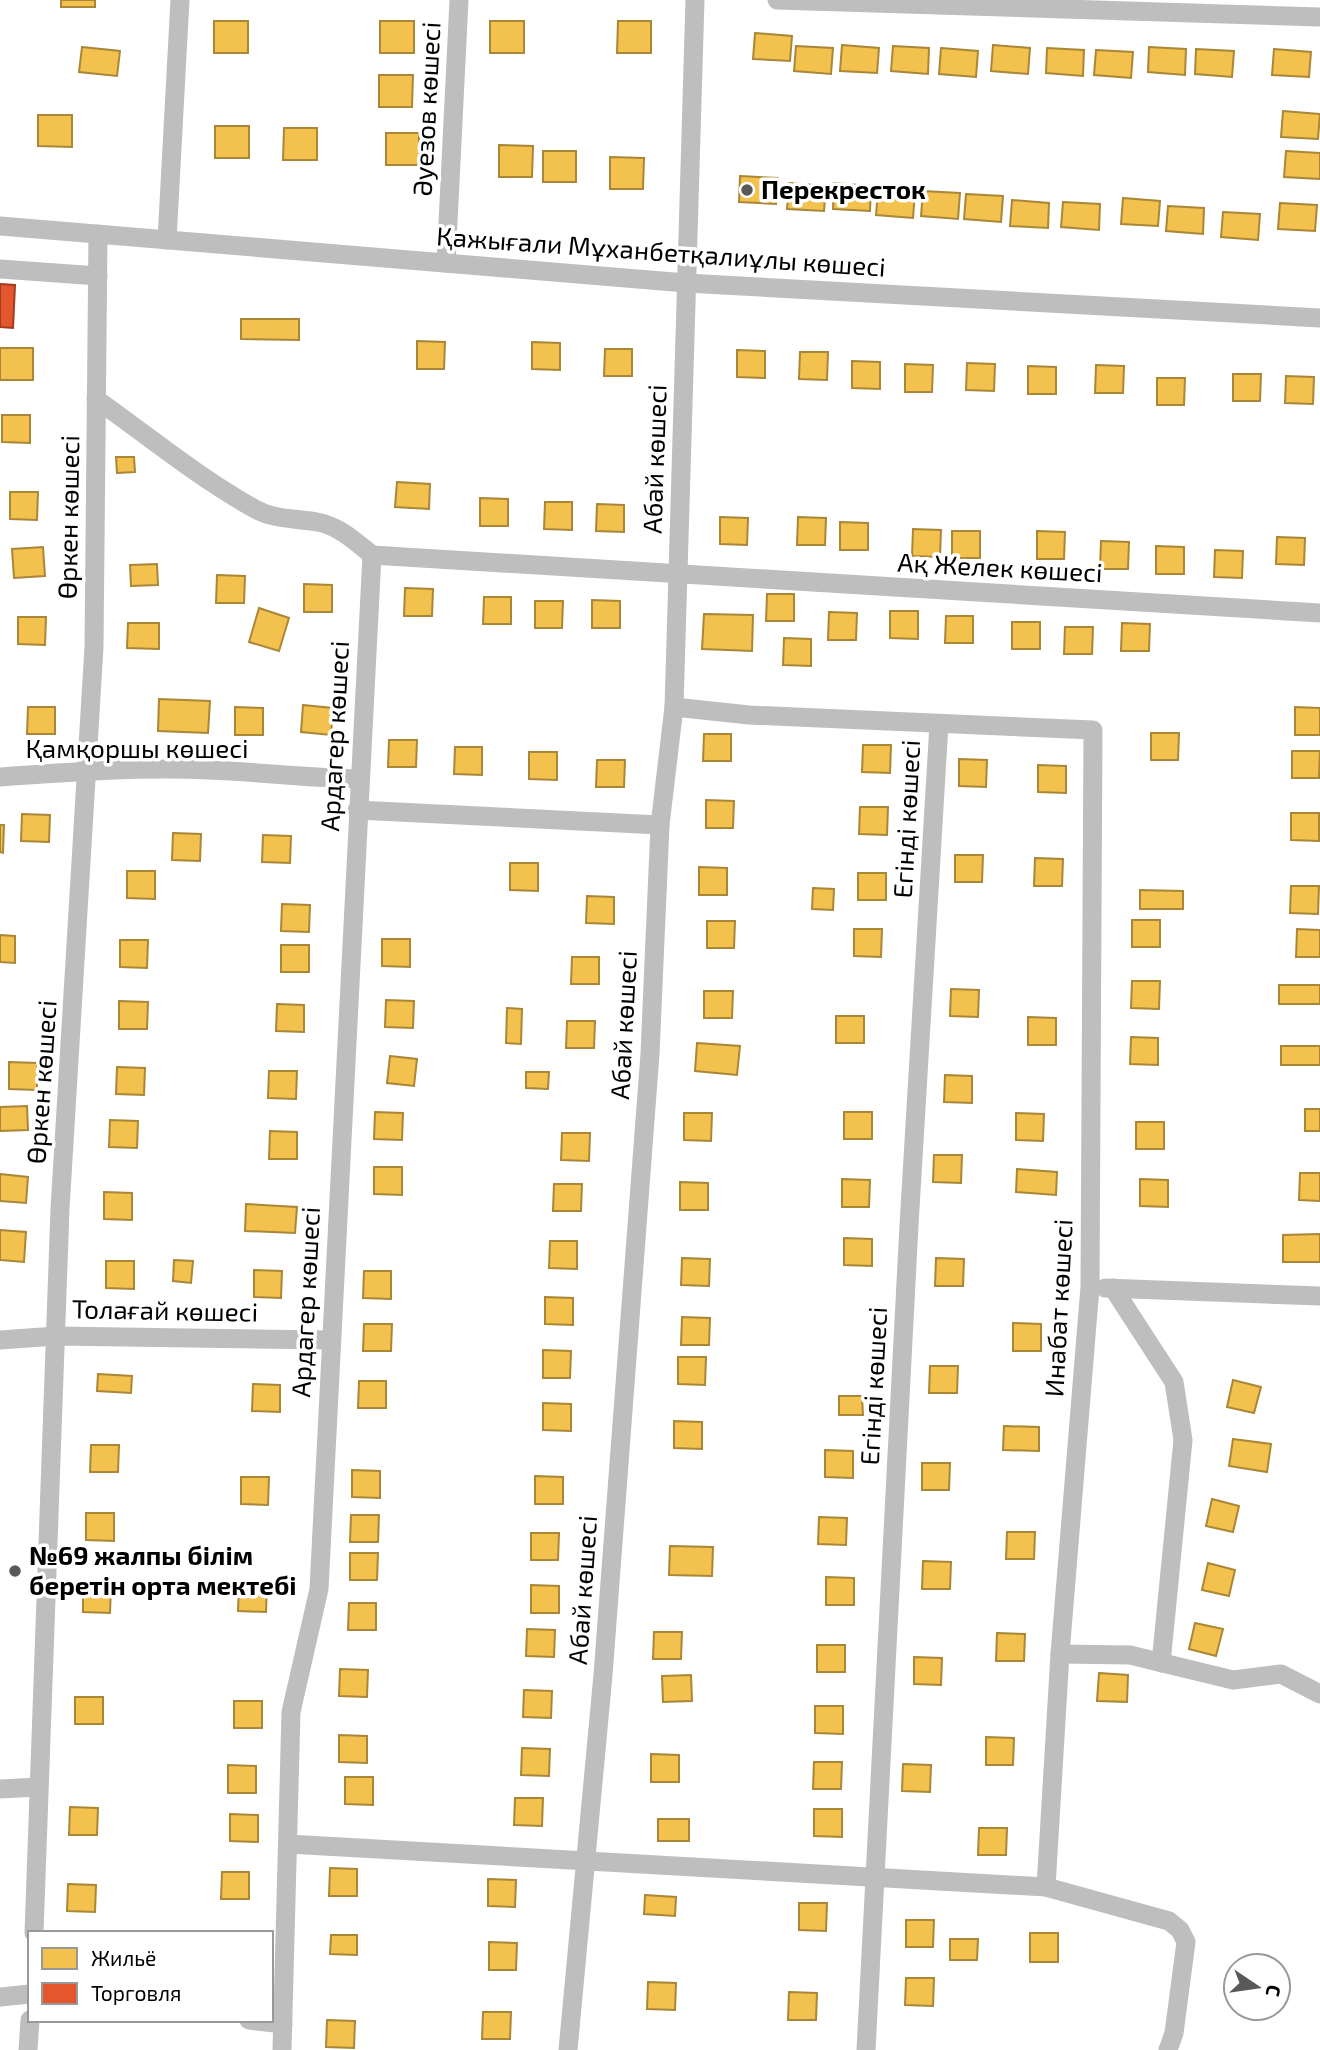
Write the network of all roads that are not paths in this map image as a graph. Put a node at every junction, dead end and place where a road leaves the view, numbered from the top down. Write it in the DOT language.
graph roads {
  1 [pos="180,0"];
  2 [pos="459,0"];
  3 [pos="695,0"];
  4 [pos="777,0"];
  5 [pos="1320,17"];
  6 [pos="0,226"];
  7 [pos="98,234"];
  8 [pos="167,240"];
  9 [pos="446,263"];
  10 [pos="0,269"];
  11 [pos="98,276"];
  12 [pos="686,283"];
  13 [pos="1320,318"];
  14 [pos="96,399"];
  15 [pos="372,555"];
  16 [pos="678,575"];
  17 [pos="1320,613"];
  18 [pos="674,707"];
  19 [pos="939,724"];
  20 [pos="88,771"];
  21 [pos="0,777"];
  22 [pos="359,779"];
  23 [pos="357,810"];
  24 [pos="660,825"];
  25 [pos="1090,1287"];
  26 [pos="1113,1288"];
  27 [pos="1320,1296"];
  28 [pos="56,1336"];
  29 [pos="0,1340"];
  30 [pos="330,1340"];
  31 [pos="1060,1654"];
  32 [pos="1161,1663"];
  33 [pos="1320,1694"];
  34 [pos="38,1787"];
  35 [pos="0,1789"];
  36 [pos="288,1844"];
  37 [pos="586,1859"];
  38 [pos="875,1879"];
  39 [pos="1046,1887"];
  40 [pos="34,1931"];
  41 [pos="28,1994"];
  42 [pos="0,1997"];
  43 [pos="30,2022"];
  44 [pos="266,2022"];
  45 [pos="283,2024"];
  46 [pos="28,2050"];
  47 [pos="282,2050"];
  48 [pos="568,2050"];
  49 [pos="866,2050"];
  50 [pos="1168,2050"];
  1 -- 8 [label="street"];
  2 -- 9 [label="street, Әуезов көшесі"];
  3 -- 12 [label="street, Абай көшесі"];
  4 -- 5 [label="street"];
  6 -- 7 [label="street, Қажығали Мұханбетқалиұлы көшесі"];
  7 -- 8 [label="street, Қажығали Мұханбетқалиұлы көшесі"];
  7 -- 11 [label="street, Өркен көшесі"];
  8 -- 9 [label="street, Қажығали Мұханбетқалиұлы көшесі"];
  9 -- 12 [label="street, Қажығали Мұханбетқалиұлы көшесі"];
  10 -- 11 [label="street"];
  11 -- 14 [label="street, Өркен көшесі"];
  12 -- 13 [label="street, Қажығали Мұханбетқалиұлы көшесі"];
  12 -- 16 [label="street, Абай көшесі"];
  14 -- 15 [label="street"];
  14 -- 20 [label="street, Өркен көшесі"];
  15 -- 16 [label="street, Ақ Желек көшесі"];
  15 -- 22 [label="street, Ардагер көшесі"];
  16 -- 17 [label="street, Ақ Желек көшесі"];
  16 -- 18 [label="street, Абай көшесі"];
  18 -- 19 [label="street"];
  18 -- 24 [label="street, Абай көшесі"];
  19 -- 25 [label="street, Инабат көшесі"];
  19 -- 38 [label="street, Егінді көшесі"];
  20 -- 21 [label="street, Қамқоршы көшесі"];
  20 -- 22 [label="street, Қамқоршы көшесі"];
  20 -- 28 [label="street, Өркен көшесі"];
  22 -- 23 [label="street, Ардагер көшесі"];
  23 -- 24 [label="street"];
  23 -- 30 [label="street, Ардагер көшесі"];
  24 -- 37 [label="street, Абай көшесі"];
  25 -- 26 [label="street"];
  25 -- 31 [label="street, Инабат көшесі"];
  26 -- 27 [label="street"];
  26 -- 32 [label="street"];
  28 -- 29 [label="street, Толағай көшесі"];
  28 -- 30 [label="street, Толағай көшесі"];
  28 -- 34 [label="street, Өркен көшесі"];
  30 -- 36 [label="street, Ардагер көшесі"];
  31 -- 32 [label="street"];
  31 -- 39 [label="street, Инабат көшесі"];
  32 -- 33 [label="street"];
  34 -- 35 [label="street"];
  34 -- 40 [label="street, Өркен көшесі"];
  36 -- 37 [label="street"];
  36 -- 45 [label="street, Ардагер көшесі"];
  37 -- 38 [label="street"];
  37 -- 48 [label="street, Абай көшесі"];
  38 -- 39 [label="street"];
  38 -- 49 [label="street, Егінді көшесі"];
  39 -- 50 [label="street"];
  41 -- 42 [label="street"];
  43 -- 46 [label="street"];
  44 -- 45 [label="street"];
  45 -- 47 [label="street, Ардагер көшесі"];
}
